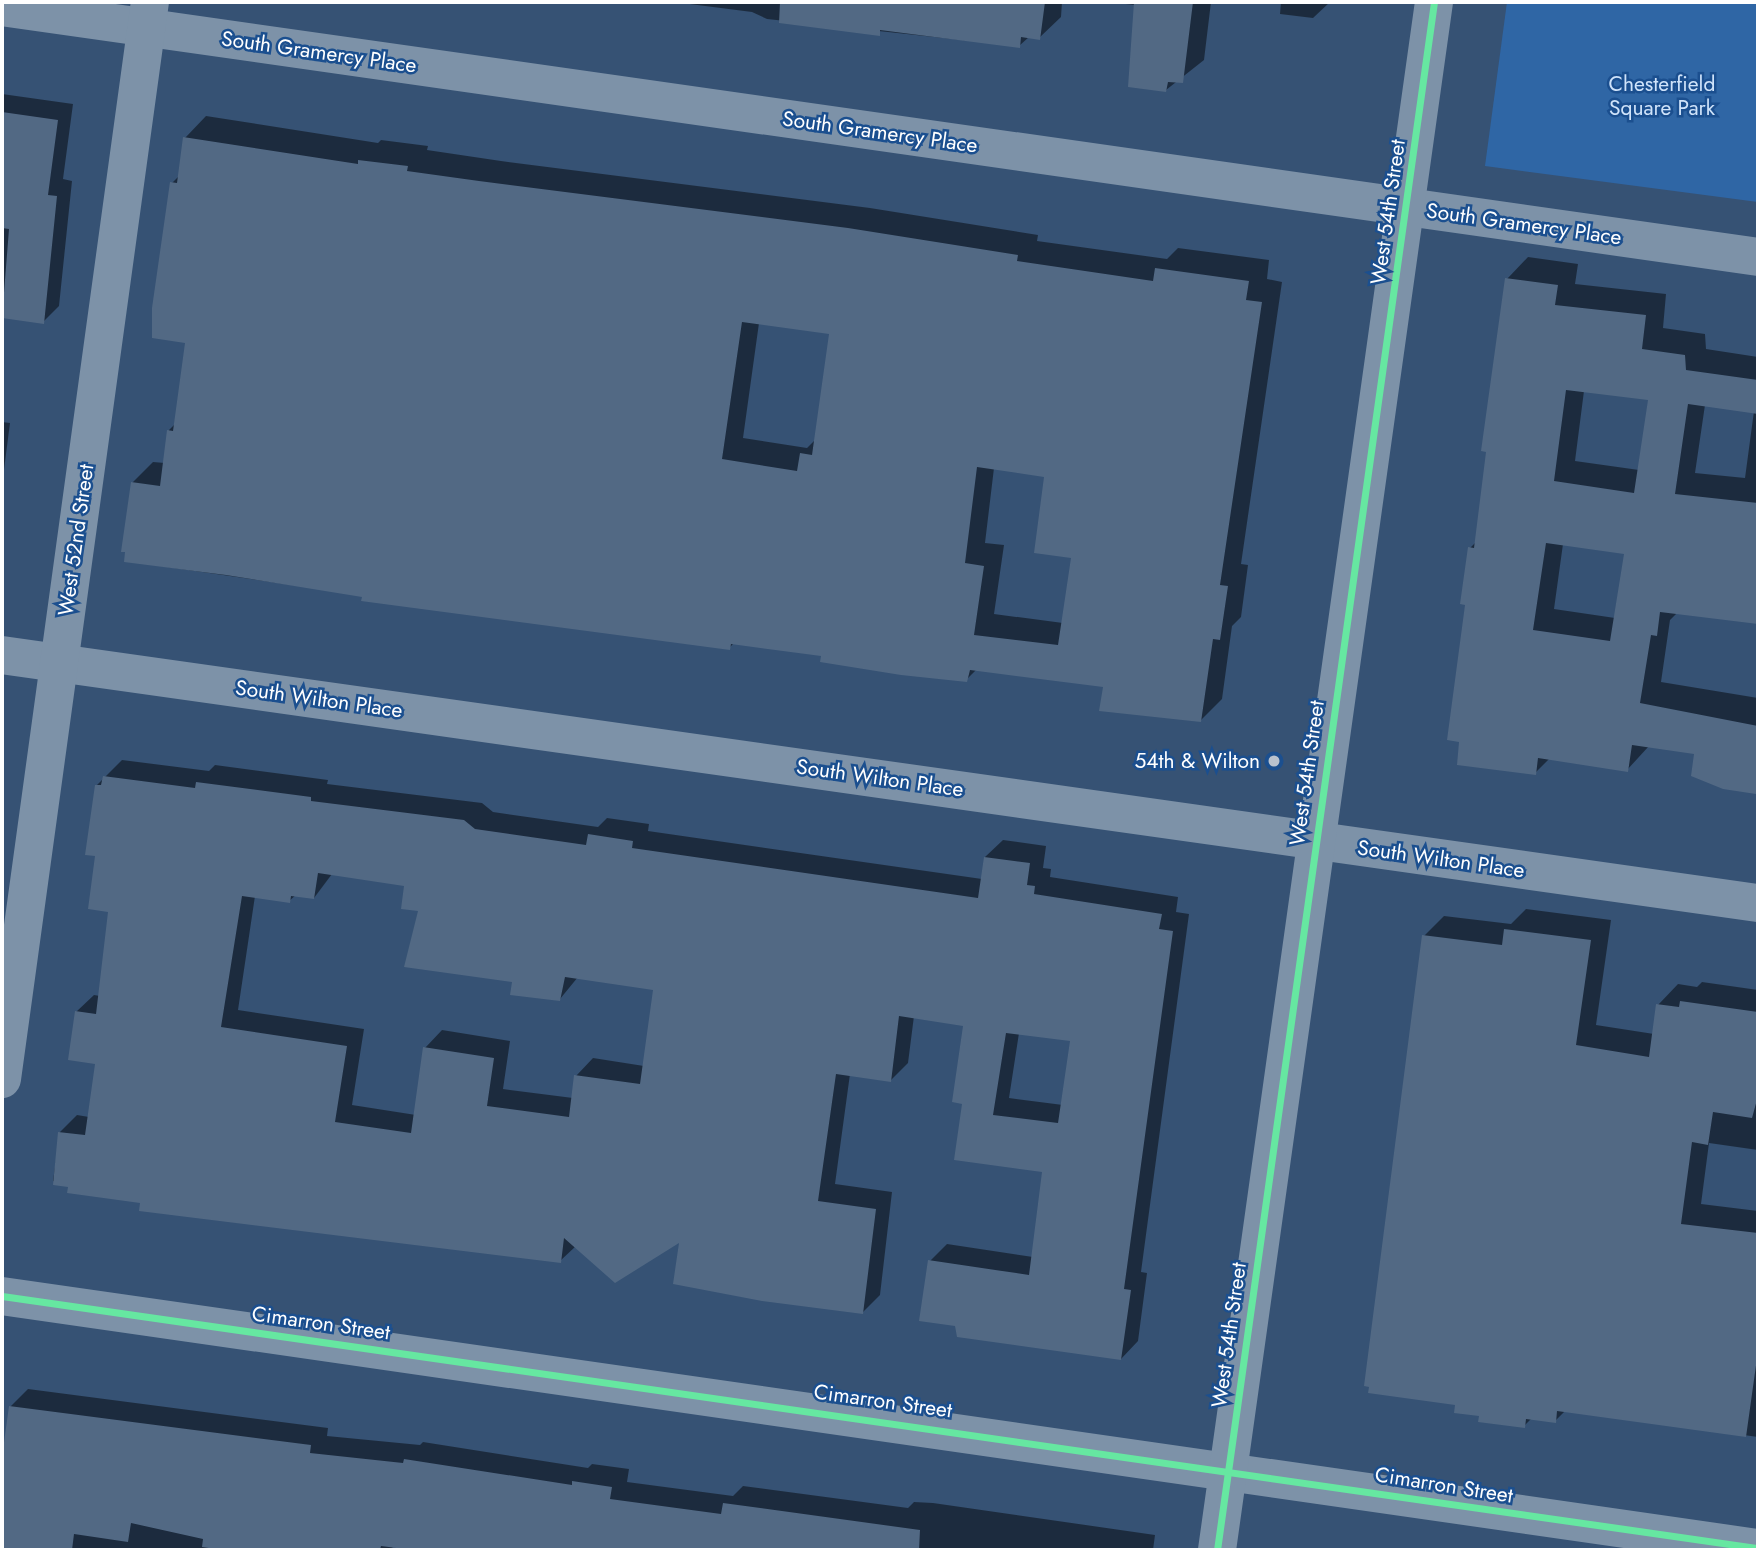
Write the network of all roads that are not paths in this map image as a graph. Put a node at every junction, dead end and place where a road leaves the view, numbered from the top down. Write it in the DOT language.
graph roads {
  1 [pos="1434,2"];
  2 [pos="2,7"];
  3 [pos="148,15"];
  4 [pos="1407,207"];
  5 [pos="1758,257"];
  6 [pos="2,655"];
  7 [pos="59,663"];
  8 [pos="1315,841"];
  9 [pos="1758,903"];
  10 [pos="2,1079"];
  11 [pos="2,1296"];
  12 [pos="1228,1470"];
  13 [pos="1758,1548"];
  14 [pos="1217,1550"];
  1 -- 4 [label="street, West 54th Street"];
  2 -- 3 [label="street, South Gramercy Place"];
  3 -- 4 [label="street, South Gramercy Place"];
  3 -- 7 [label="street, West 52nd Street"];
  4 -- 5 [label="street, South Gramercy Place"];
  4 -- 8 [label="street, West 54th Street"];
  6 -- 7 [label="street, South Wilton Place"];
  7 -- 8 [label="street, South Wilton Place"];
  7 -- 10 [label="street, West 52nd Street"];
  8 -- 9 [label="street, South Wilton Place"];
  8 -- 12 [label="street, West 54th Street"];
  11 -- 12 [label="street, Cimarron Street"];
  12 -- 13 [label="street, Cimarron Street"];
  12 -- 14 [label="street, West 54th Street"];
}
